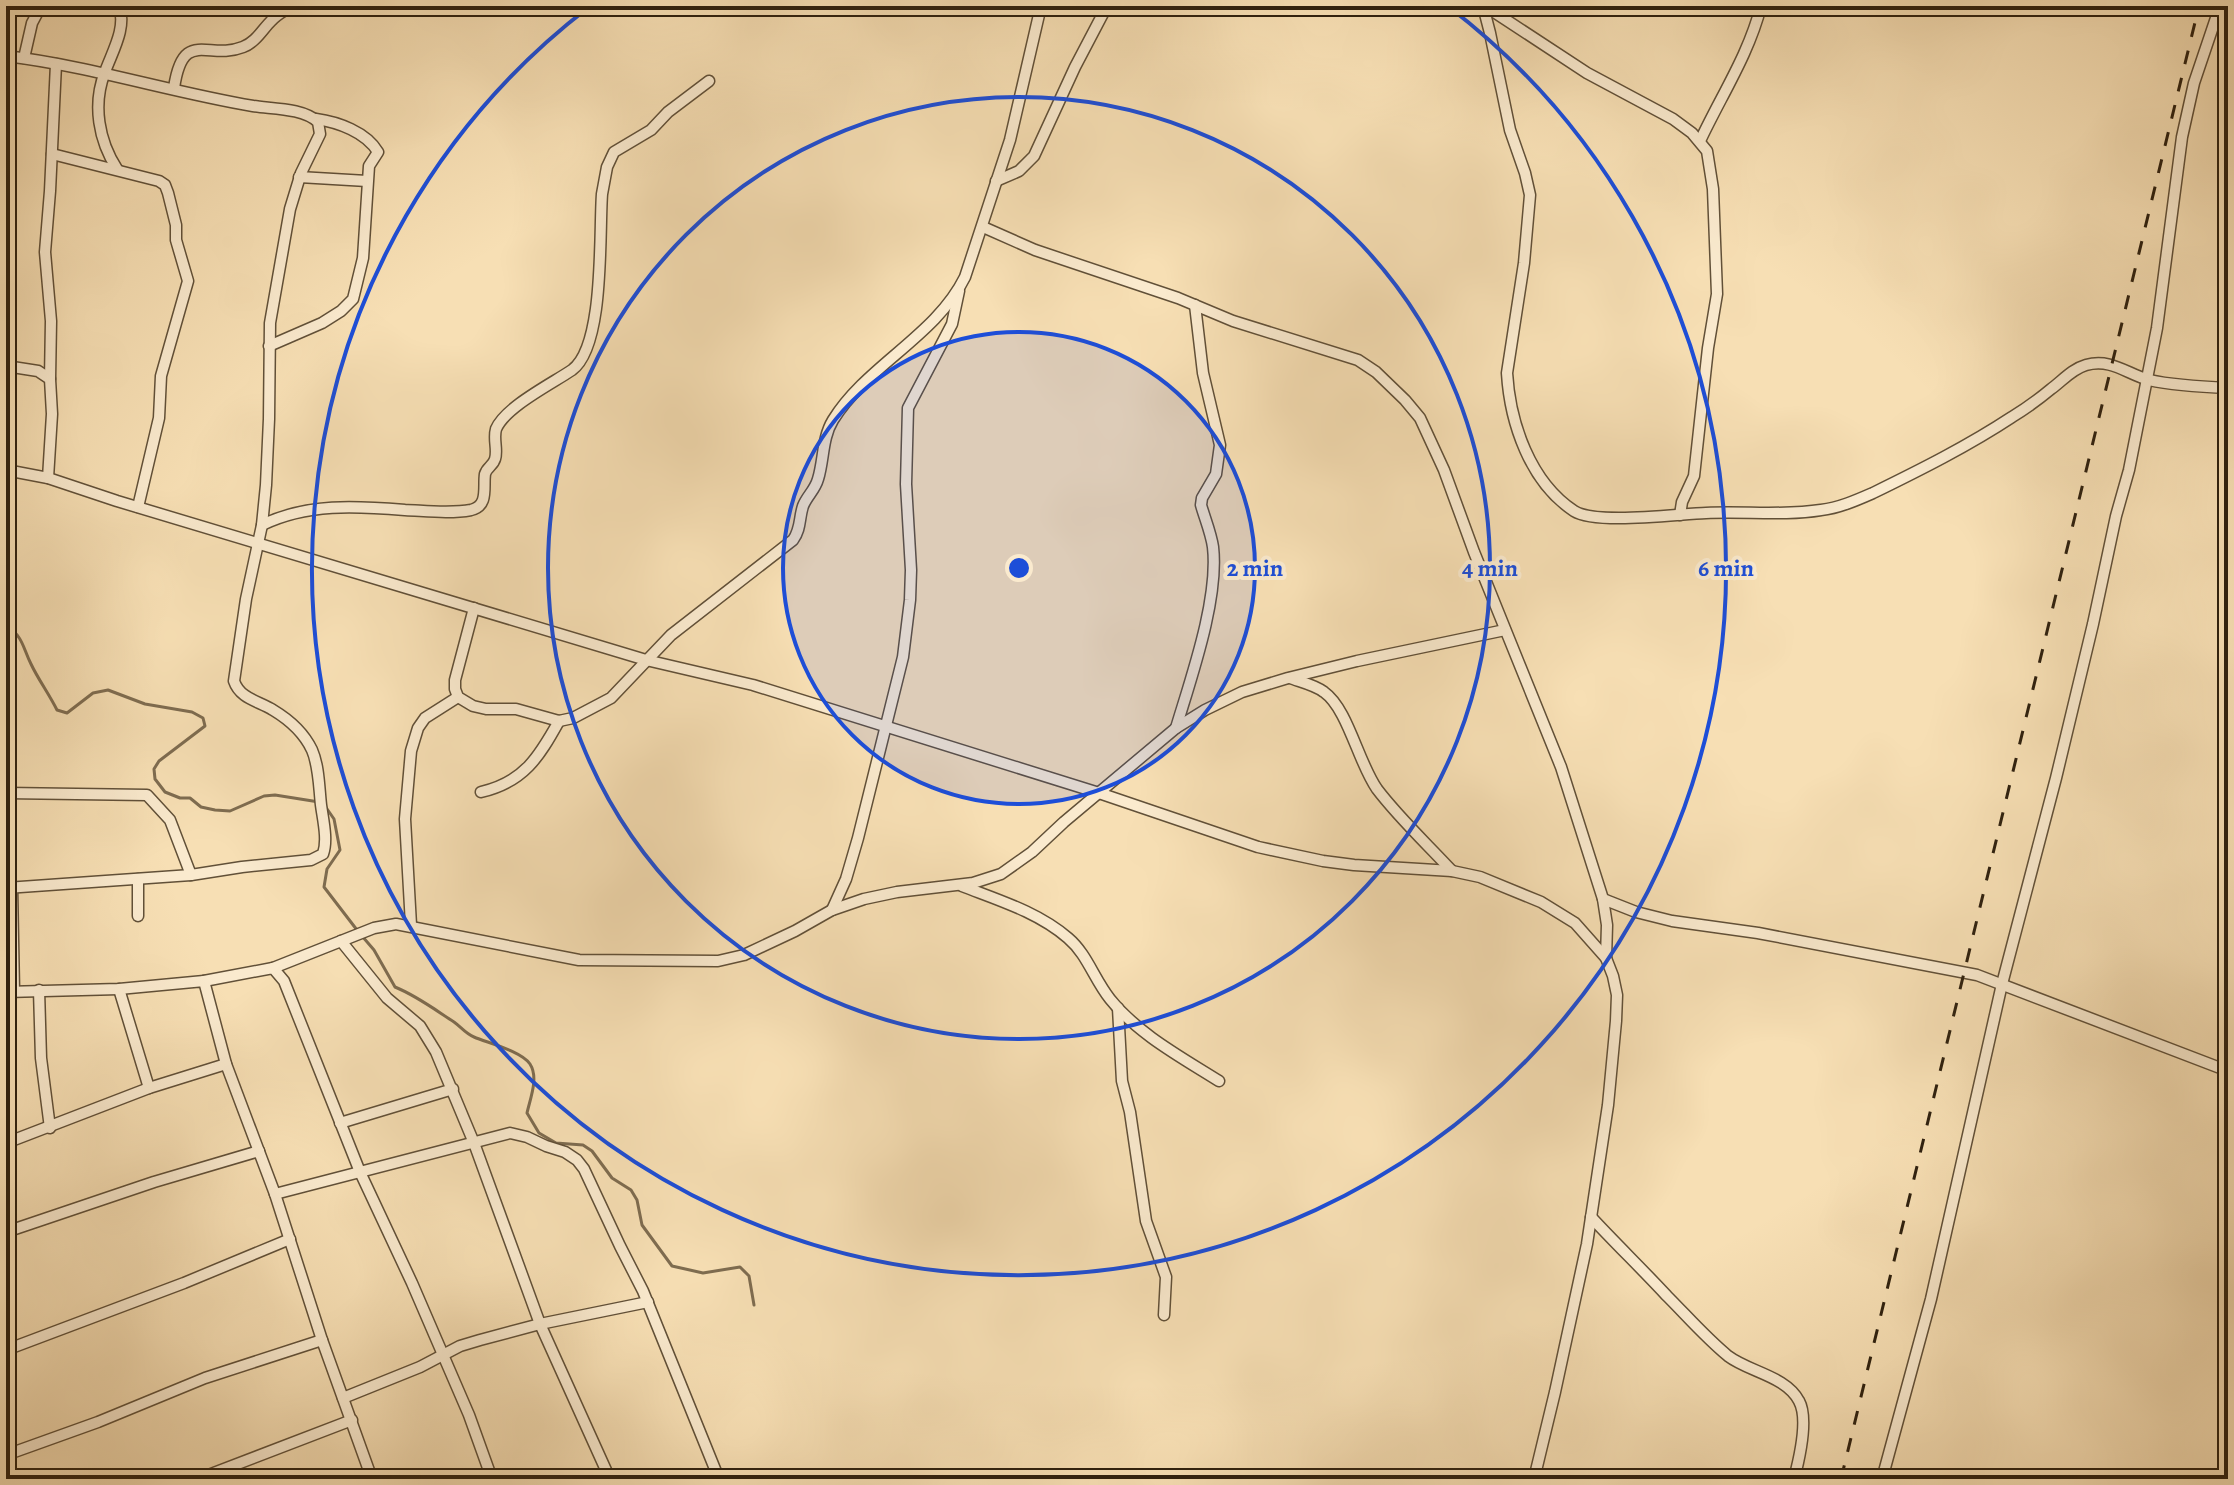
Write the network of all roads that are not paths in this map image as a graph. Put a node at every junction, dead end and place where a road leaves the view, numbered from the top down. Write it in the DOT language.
graph roads {
  1 [pos="41,6"];
  2 [pos="119,6"];
  3 [pos="291,6"];
  4 [pos="1041,6"];
  5 [pos="1107,6"];
  6 [pos="1484,6"];
  7 [pos="1761,6"];
  8 [pos="2220,6"];
  9 [pos="6,56"];
  10 [pos="24,58"];
  11 [pos="56,64"];
  12 [pos="104,74"];
  13 [pos="709,81"];
  14 [pos="174,88"];
  15 [pos="316,119"];
  16 [pos="1700,141"];
  17 [pos="52,154"];
  18 [pos="117,169"];
  19 [pos="299,177"];
  20 [pos="367,181"];
  21 [pos="996,181"];
  22 [pos="983,227"];
  23 [pos="959,289"];
  24 [pos="1195,305"];
  25 [pos="269,346"];
  26 [pos="6,366"];
  27 [pos="50,379"];
  28 [pos="2148,380"];
  29 [pos="2228,388"];
  30 [pos="6,470"];
  31 [pos="48,478"];
  32 [pos="138,507"];
  33 [pos="1680,515"];
  34 [pos="262,525"];
  35 [pos="258,542"];
  36 [pos="474,608"];
  37 [pos="1505,630"];
  38 [pos="646,660"];
  39 [pos="1288,678"];
  40 [pos="458,697"];
  41 [pos="559,721"];
  42 [pos="886,726"];
  43 [pos="1176,728"];
  44 [pos="481,792"];
  45 [pos="6,793"];
  46 [pos="1099,793"];
  47 [pos="1452,871"];
  48 [pos="191,875"];
  49 [pos="138,879"];
  50 [pos="960,885"];
  51 [pos="9,887"];
  52 [pos="1603,899"];
  53 [pos="832,910"];
  54 [pos="138,916"];
  55 [pos="411,925"];
  56 [pos="341,941"];
  57 [pos="1606,958"];
  58 [pos="273,968"];
  59 [pos="204,981"];
  60 [pos="2002,984"];
  61 [pos="119,989"];
  62 [pos="39,990"];
  63 [pos="10,991"];
  64 [pos="1118,1008"];
  65 [pos="226,1064"];
  66 [pos="2228,1071"];
  67 [pos="1219,1081"];
  68 [pos="149,1088"];
  69 [pos="453,1089"];
  70 [pos="340,1123"];
  71 [pos="50,1128"];
  72 [pos="6,1143"];
  73 [pos="474,1143"];
  74 [pos="259,1151"];
  75 [pos="360,1172"];
  76 [pos="275,1194"];
  77 [pos="1591,1217"];
  78 [pos="6,1232"];
  79 [pos="290,1239"];
  80 [pos="648,1302"];
  81 [pos="1164,1315"];
  82 [pos="540,1324"];
  83 [pos="322,1340"];
  84 [pos="6,1350"];
  85 [pos="442,1354"];
  86 [pos="343,1398"];
  87 [pos="352,1420"];
  88 [pos="6,1455"];
  89 [pos="198,1479"];
  90 [pos="372,1479"];
  91 [pos="492,1479"];
  92 [pos="610,1479"];
  93 [pos="719,1479"];
  94 [pos="1534,1479"];
  95 [pos="1794,1479"];
  96 [pos="1882,1479"];
  1 -- 10 [label="street"];
  2 -- 12 [label="street"];
  3 -- 14 [label="street"];
  4 -- 21 [label="street"];
  5 -- 21 [label="street"];
  6 -- 16 [label="street"];
  6 -- 33 [label="street"];
  7 -- 16 [label="street"];
  8 -- 28 [label="street"];
  9 -- 10 [label="street"];
  10 -- 11 [label="street"];
  11 -- 12 [label="street"];
  11 -- 17 [label="street"];
  12 -- 14 [label="street"];
  12 -- 18 [label="street"];
  13 -- 34 [label="street"];
  14 -- 15 [label="street"];
  15 -- 19 [label="street"];
  15 -- 20 [label="street"];
  16 -- 33 [label="street"];
  17 -- 18 [label="street"];
  17 -- 27 [label="street"];
  18 -- 32 [label="street"];
  19 -- 20 [label="street"];
  19 -- 25 [label="street"];
  20 -- 25 [label="street"];
  21 -- 22 [label="street"];
  22 -- 23 [label="street"];
  22 -- 24 [label="street"];
  23 -- 38 [label="street"];
  23 -- 42 [label="street"];
  24 -- 37 [label="street"];
  24 -- 43 [label="street"];
  25 -- 34 [label="street"];
  26 -- 27 [label="street"];
  27 -- 31 [label="street"];
  28 -- 29 [label="street"];
  28 -- 33 [label="street"];
  28 -- 60 [label="street"];
  30 -- 31 [label="street"];
  31 -- 32 [label="street"];
  32 -- 35 [label="street"];
  34 -- 35 [label="street"];
  35 -- 36 [label="street"];
  35 -- 48 [label="street"];
  36 -- 38 [label="street"];
  36 -- 40 [label="street"];
  37 -- 39 [label="street"];
  37 -- 52 [label="street"];
  38 -- 41 [label="street"];
  38 -- 42 [label="street"];
  39 -- 43 [label="street"];
  39 -- 47 [label="street"];
  40 -- 41 [label="street"];
  40 -- 55 [label="street"];
  41 -- 44 [label="street"];
  42 -- 46 [label="street"];
  42 -- 53 [label="street"];
  43 -- 46 [label="street"];
  45 -- 48 [label="street"];
  46 -- 47 [label="street"];
  46 -- 50 [label="street"];
  47 -- 57 [label="street"];
  48 -- 49 [label="street"];
  49 -- 51 [label="street"];
  49 -- 54 [label="street"];
  50 -- 53 [label="street"];
  50 -- 64 [label="street"];
  51 -- 63 [label="street"];
  52 -- 57 [label="street"];
  52 -- 60 [label="street"];
  53 -- 55 [label="street"];
  55 -- 56 [label="street"];
  56 -- 58 [label="street"];
  56 -- 69 [label="street"];
  57 -- 77 [label="street"];
  58 -- 59 [label="street"];
  58 -- 70 [label="street"];
  59 -- 61 [label="street"];
  59 -- 65 [label="street"];
  60 -- 66 [label="street"];
  60 -- 96 [label="street"];
  61 -- 62 [label="street"];
  61 -- 68 [label="street"];
  62 -- 63 [label="street"];
  62 -- 71 [label="street"];
  64 -- 67 [label="street"];
  64 -- 81 [label="street"];
  65 -- 68 [label="street"];
  65 -- 74 [label="street"];
  68 -- 71 [label="street"];
  69 -- 70 [label="street"];
  69 -- 73 [label="street"];
  70 -- 75 [label="street"];
  71 -- 72 [label="street"];
  73 -- 75 [label="street"];
  73 -- 80 [label="street"];
  73 -- 82 [label="street"];
  74 -- 76 [label="street"];
  74 -- 78 [label="street"];
  75 -- 76 [label="street"];
  75 -- 85 [label="street"];
  76 -- 79 [label="street"];
  77 -- 94 [label="street"];
  77 -- 95 [label="street"];
  79 -- 83 [label="street"];
  79 -- 84 [label="street"];
  80 -- 82 [label="street"];
  80 -- 93 [label="street"];
  82 -- 85 [label="street"];
  82 -- 92 [label="street"];
  83 -- 86 [label="street"];
  83 -- 88 [label="street"];
  85 -- 86 [label="street"];
  85 -- 91 [label="street"];
  86 -- 87 [label="street"];
  87 -- 89 [label="street"];
  87 -- 90 [label="street"];
}
